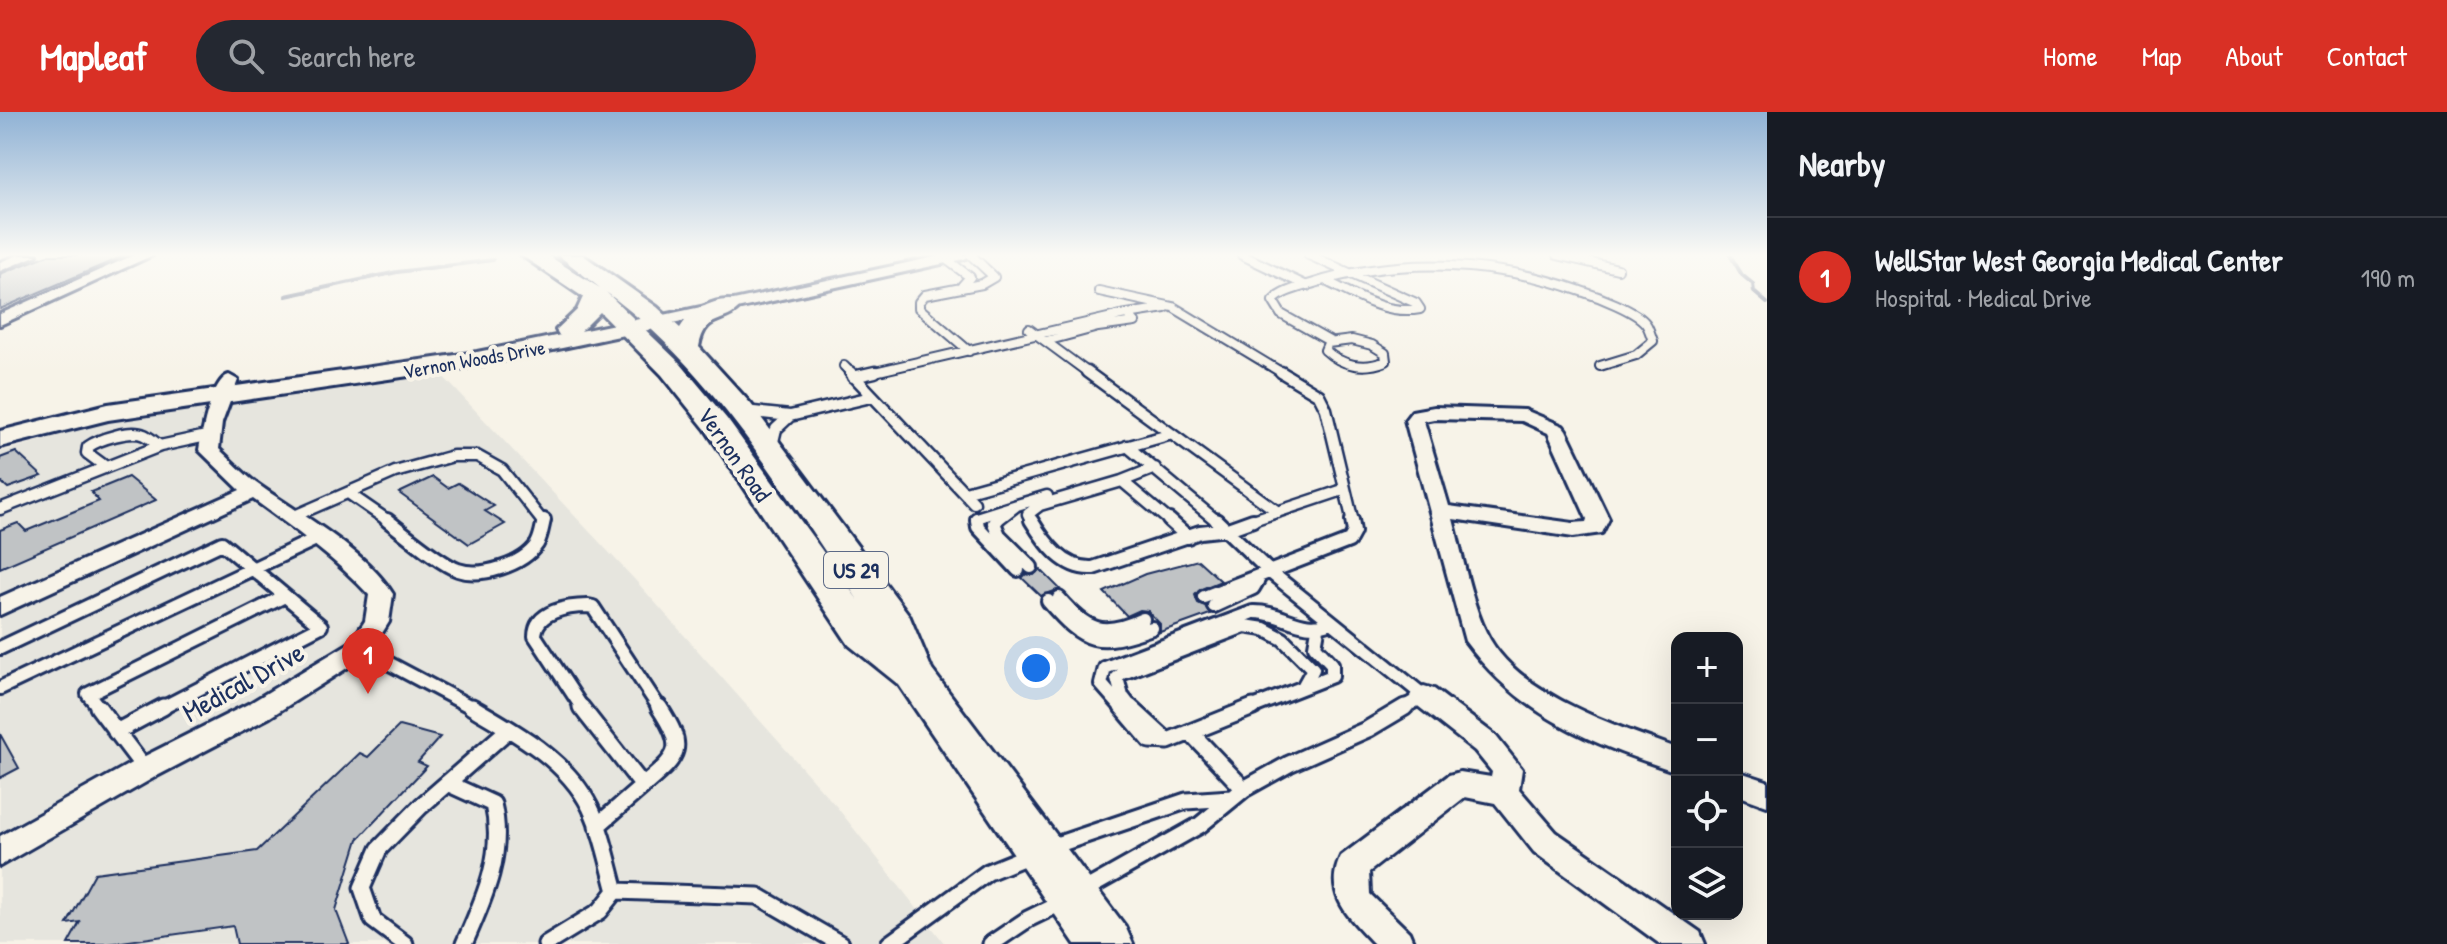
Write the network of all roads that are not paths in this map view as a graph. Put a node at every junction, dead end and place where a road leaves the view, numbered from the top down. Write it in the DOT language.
graph roads {
  1 [pos="59,294"];
  2 [pos="611,294"];
  3 [pos="746,294"];
  4 [pos="782,294"];
  5 [pos="930,294"];
  6 [pos="1112,294"];
  7 [pos="1282,294"];
  8 [pos="1356,294"];
  9 [pos="1396,294"];
  10 [pos="1588,294"];
  11 [pos="596,295"];
  12 [pos="729,306"];
  13 [pos="1173,307"];
  14 [pos="1128,314"];
  15 [pos="0,320"];
  16 [pos="640,320"];
  17 [pos="1111,327"];
  18 [pos="1029,329"];
  19 [pos="568,330"];
  20 [pos="1100,332"];
  21 [pos="1084,336"];
  22 [pos="1042,338"];
  23 [pos="1063,338"];
  24 [pos="1331,342"];
  25 [pos="686,348"];
  26 [pos="969,351"];
  27 [pos="844,366"];
  28 [pos="1600,366"];
  29 [pos="853,377"];
  30 [pos="225,388"];
  31 [pos="871,397"];
  32 [pos="741,410"];
  33 [pos="790,416"];
  34 [pos="0,425"];
  35 [pos="1172,434"];
  36 [pos="211,435"];
  37 [pos="0,439"];
  38 [pos="160,446"];
  39 [pos="1127,446"];
  40 [pos="771,451"];
  41 [pos="106,467"];
  42 [pos="1155,468"];
  43 [pos="1122,481"];
  44 [pos="1343,490"];
  45 [pos="254,491"];
  46 [pos="965,492"];
  47 [pos="348,493"];
  48 [pos="974,503"];
  49 [pos="1017,505"];
  50 [pos="0,509"];
  51 [pos="1441,511"];
  52 [pos="1278,512"];
  53 [pos="292,517"];
  54 [pos="1228,529"];
  55 [pos="320,537"];
  56 [pos="1188,537"];
  57 [pos="1031,567"];
  58 [pos="253,569"];
  59 [pos="1018,570"];
  60 [pos="1264,575"];
  61 [pos="285,596"];
  62 [pos="1054,599"];
  63 [pos="1209,602"];
  64 [pos="0,607"];
  65 [pos="1147,624"];
  66 [pos="1290,624"];
  67 [pos="1325,625"];
  68 [pos="1315,646"];
  69 [pos="0,648"];
  70 [pos="360,648"];
  71 [pos="913,675"];
  72 [pos="1,685"];
  73 [pos="1303,688"];
  74 [pos="1424,696"];
  75 [pos="508,730"];
  76 [pos="116,732"];
  77 [pos="1192,734"];
  78 [pos="1168,741"];
  79 [pos="1671,758"];
  80 [pos="145,769"];
  81 [pos="447,783"];
  82 [pos="1743,785"];
  83 [pos="643,786"];
  84 [pos="1504,792"];
  85 [pos="1237,794"];
  86 [pos="1767,794"];
  87 [pos="597,826"];
  88 [pos="0,852"];
  89 [pos="1038,852"];
  90 [pos="616,891"];
  91 [pos="1072,898"];
  92 [pos="405,944"];
  93 [pos="464,944"];
  94 [pos="546,944"];
  95 [pos="841,944"];
  96 [pos="889,944"];
  97 [pos="991,944"];
  98 [pos="1106,944"];
  99 [pos="1397,944"];
  100 [pos="1688,944"];
  1 -- 15 [label="street"];
  2 -- 16 [label="main road, Vernon Road / US 29"];
  3 -- 16 [label="street, Vernon Woods Drive"];
  4 -- 12 [label="street, Vernon Woods Drive"];
  5 -- 26 [label="lane"];
  6 -- 13 [label="lane"];
  7 -- 24 [label="lane"];
  8 -- 9 [label="lane"];
  10 -- 28 [label="lane"];
  11 -- 16 [label="main road, Vernon Road / US 29"];
  11 -- 19 [label="main road"];
  12 -- 16 [label="street, Vernon Woods Drive"];
  12 -- 25 [label="main road"];
  13 -- 14 [label="lane"];
  13 -- 44 [label="lane"];
  14 -- 17 [label="lane"];
  14 -- 22 [label="lane"];
  16 -- 19 [label="street, Vernon Woods Drive"];
  16 -- 25 [label="main road, Vernon Road / US 29"];
  16 -- 30 [label="street, Vernon Woods Drive"];
  16 -- 71 [label="main road, Vernon Road / US 29"];
  17 -- 20 [label="lane"];
  17 -- 23 [label="lane"];
  18 -- 22 [label="lane"];
  19 -- 30 [label="street, Vernon Woods Drive"];
  21 -- 23 [label="lane"];
  22 -- 23 [label="lane"];
  22 -- 26 [label="lane"];
  22 -- 35 [label="lane"];
  24 -- 24 [label="lane"];
  25 -- 32 [label="main road, Vernon Road / US 29"];
  26 -- 29 [label="lane"];
  27 -- 29 [label="lane"];
  29 -- 31 [label="lane"];
  30 -- 34 [label="street, Vernon Woods Drive"];
  30 -- 36 [label="street"];
  30 -- 37 [label="street, Vernon Woods Drive"];
  31 -- 33 [label="lane"];
  31 -- 46 [label="lane"];
  32 -- 33 [label="lane"];
  32 -- 40 [label="main road, Vernon Road / US 29"];
  33 -- 40 [label="lane"];
  35 -- 39 [label="lane"];
  35 -- 52 [label="lane"];
  36 -- 38 [label="lane"];
  36 -- 45 [label="street"];
  38 -- 41 [label="lane"];
  38 -- 41 [label="lane"];
  39 -- 42 [label="lane"];
  39 -- 46 [label="lane"];
  40 -- 71 [label="main road, Vernon Road / US 29"];
  41 -- 50 [label="lane"];
  42 -- 43 [label="lane"];
  42 -- 54 [label="lane"];
  43 -- 49 [label="lane"];
  43 -- 56 [label="lane"];
  43 -- 56 [label="lane"];
  44 -- 52 [label="lane"];
  44 -- 60 [label="lane"];
  45 -- 53 [label="street"];
  45 -- 64 [label="street"];
  46 -- 48 [label="lane"];
  47 -- 47 [label="lane"];
  47 -- 53 [label="lane"];
  49 -- 57 [label="lane"];
  49 -- 59 [label="lane"];
  51 -- 51 [label="street"];
  51 -- 79 [label="street"];
  52 -- 54 [label="lane"];
  53 -- 55 [label="street"];
  54 -- 56 [label="lane"];
  54 -- 60 [label="lane"];
  55 -- 58 [label="lane"];
  55 -- 70 [label="street"];
  58 -- 61 [label="lane"];
  58 -- 69 [label="lane"];
  58 -- 72 [label="lane"];
  60 -- 63 [label="lane"];
  60 -- 67 [label="lane"];
  61 -- 76 [label="lane"];
  61 -- 76 [label="lane"];
  62 -- 65 [label="lane"];
  66 -- 67 [label="lane"];
  66 -- 68 [label="lane"];
  66 -- 78 [label="lane"];
  67 -- 68 [label="lane"];
  67 -- 74 [label="lane"];
  68 -- 73 [label="lane"];
  70 -- 75 [label="lane"];
  70 -- 80 [label="street, Medical Drive"];
  71 -- 89 [label="main road, Vernon Road / US 29"];
  73 -- 77 [label="lane"];
  73 -- 78 [label="lane"];
  74 -- 84 [label="street"];
  74 -- 85 [label="lane"];
  75 -- 81 [label="lane"];
  75 -- 87 [label="lane"];
  76 -- 80 [label="lane"];
  77 -- 78 [label="lane"];
  77 -- 85 [label="lane"];
  80 -- 88 [label="street, Medical Drive"];
  81 -- 92 [label="lane"];
  81 -- 93 [label="lane"];
  82 -- 86 [label="street"];
  83 -- 83 [label="lane"];
  83 -- 87 [label="lane"];
  84 -- 99 [label="street"];
  84 -- 100 [label="street"];
  85 -- 89 [label="lane"];
  85 -- 91 [label="lane"];
  87 -- 90 [label="lane"];
  89 -- 91 [label="main road, Vernon Road / US 29"];
  89 -- 96 [label="lane"];
  90 -- 94 [label="lane"];
  90 -- 95 [label="lane"];
  91 -- 97 [label="lane"];
  91 -- 98 [label="main road, Vernon Road / US 29"];
}
